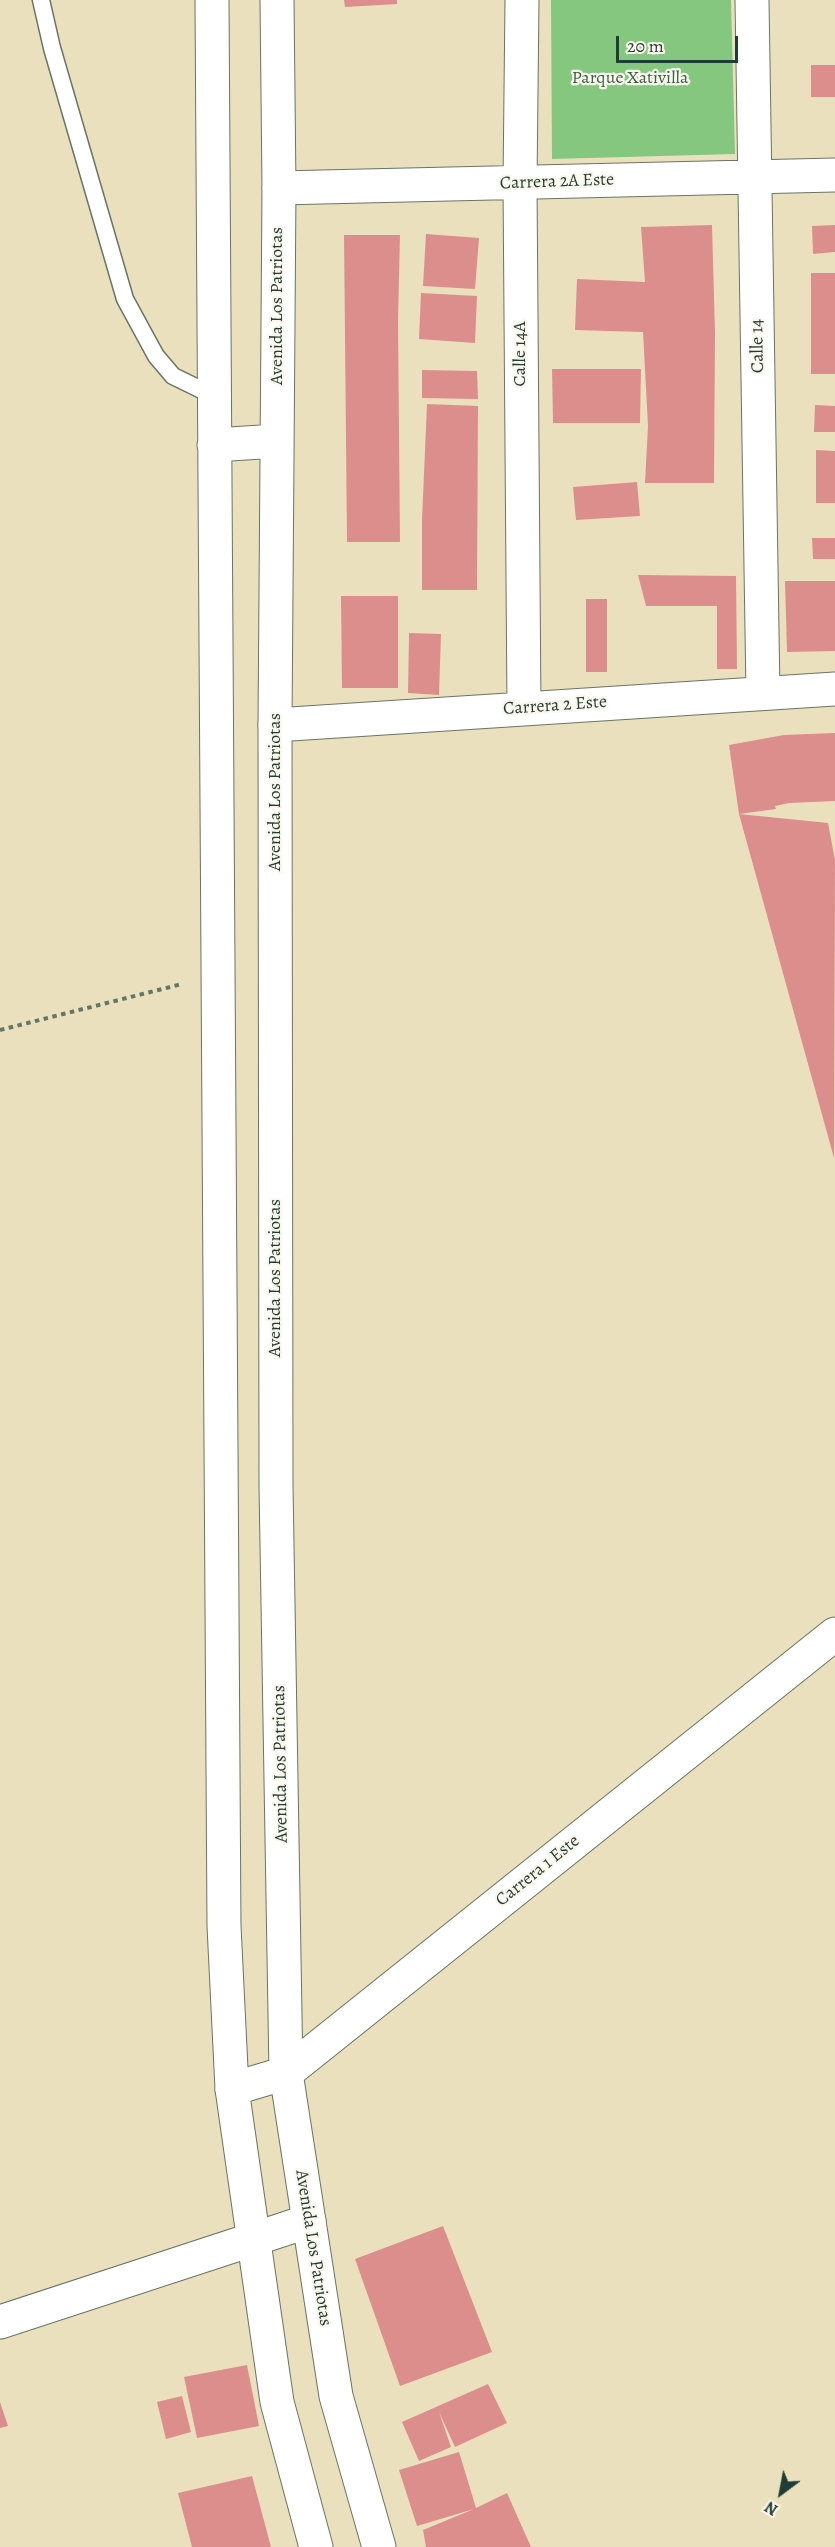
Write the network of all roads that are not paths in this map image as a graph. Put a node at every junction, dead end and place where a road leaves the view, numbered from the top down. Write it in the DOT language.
graph roads {
  1 [pos="41,0"];
  2 [pos="212,0"];
  3 [pos="276,0"];
  4 [pos="522,0"];
  5 [pos="753,0"];
  6 [pos="835,175"];
  7 [pos="755,176"];
  8 [pos="520,184"];
  9 [pos="279,188"];
  10 [pos="214,396"];
  11 [pos="277,441"];
  12 [pos="214,445"];
  13 [pos="835,689"];
  14 [pos="763,693"];
  15 [pos="524,709"];
  16 [pos="275,725"];
  17 [pos="833,1638"];
  18 [pos="286,2073"];
  19 [pos="232,2090"];
  20 [pos="309,2222"];
  21 [pos="254,2239"];
  22 [pos="0,2322"];
  23 [pos="316,2547"];
  24 [pos="379,2547"];
  1 -- 10 [label="lane"];
  2 -- 10 [label="main road"];
  3 -- 9 [label="main road, Avenida Los Patriotas"];
  4 -- 8 [label="main road, Calle 14A"];
  5 -- 7 [label="main road, Calle 14"];
  6 -- 7 [label="main road, Carrera 2A Este"];
  7 -- 8 [label="main road, Carrera 2A Este"];
  7 -- 14 [label="main road, Calle 14"];
  8 -- 9 [label="main road, Carrera 2A Este"];
  8 -- 15 [label="main road, Calle 14A"];
  9 -- 11 [label="main road, Avenida Los Patriotas"];
  10 -- 12 [label="main road"];
  11 -- 12 [label="main road"];
  11 -- 16 [label="main road, Avenida Los Patriotas"];
  12 -- 19 [label="main road"];
  13 -- 14 [label="main road, Carrera 2 Este"];
  14 -- 15 [label="main road, Carrera 2 Este"];
  15 -- 16 [label="main road, Carrera 2 Este"];
  16 -- 18 [label="main road, Avenida Los Patriotas"];
  17 -- 18 [label="main road, Carrera 1 Este"];
  18 -- 19 [label="main road, Carrera 1 Este"];
  18 -- 20 [label="main road, Avenida Los Patriotas"];
  19 -- 21 [label="main road"];
  20 -- 21 [label="main road"];
  20 -- 24 [label="main road, Avenida Los Patriotas"];
  21 -- 22 [label="main road"];
  21 -- 23 [label="main road"];
}
